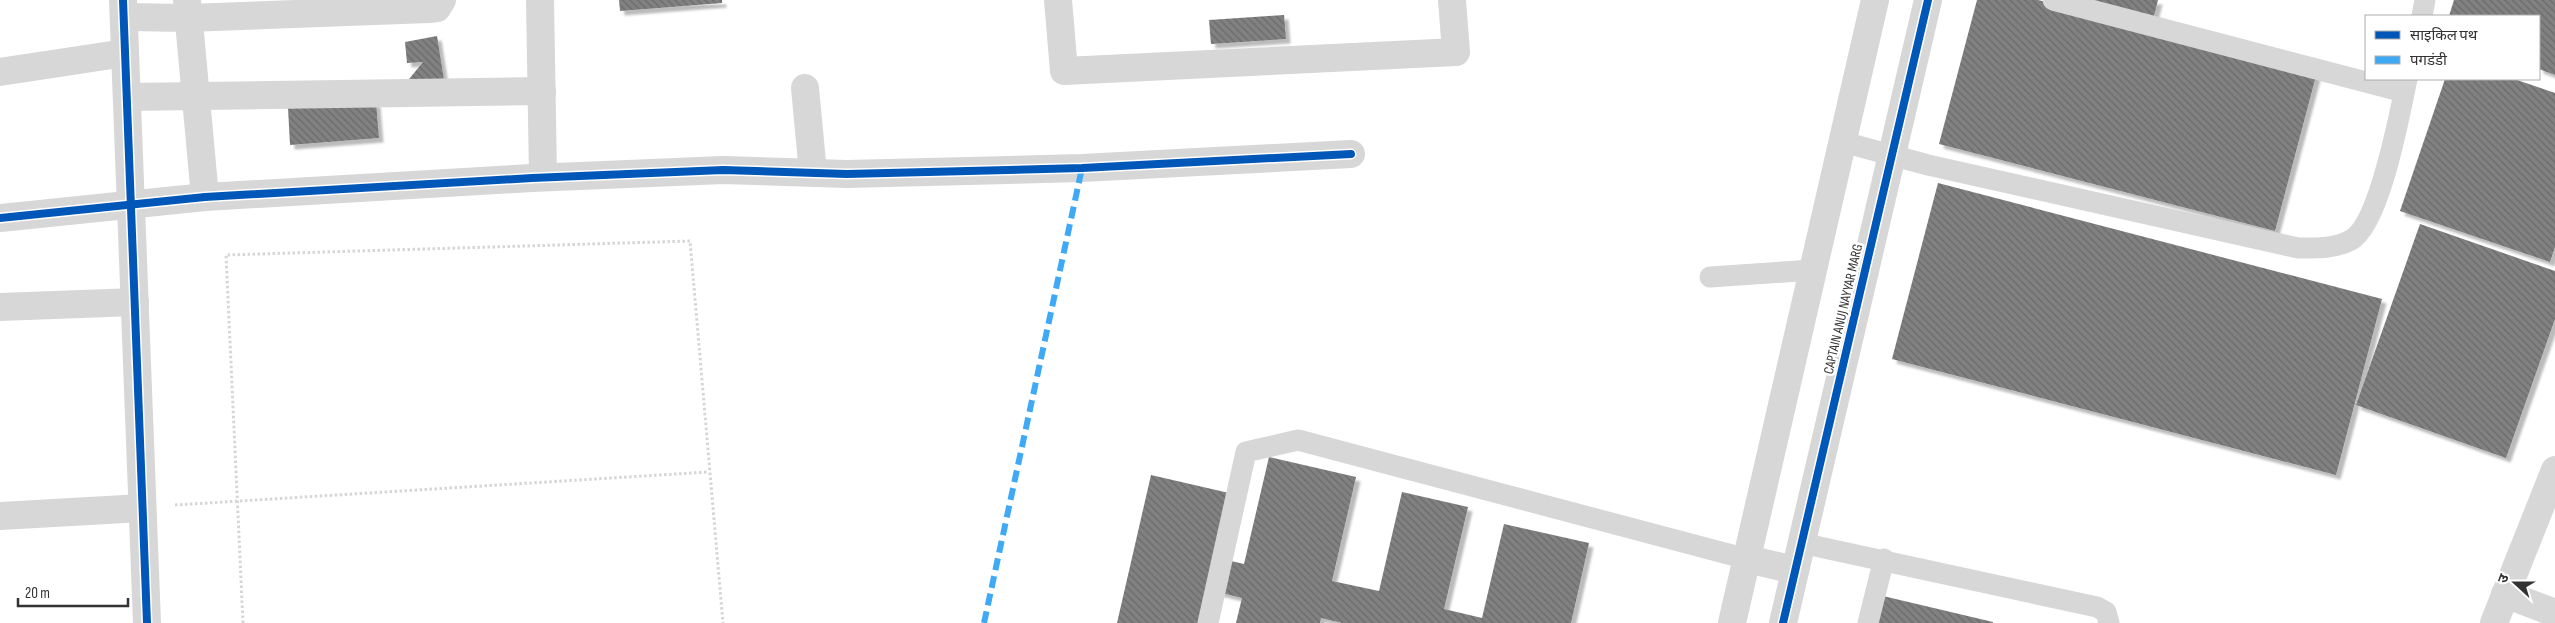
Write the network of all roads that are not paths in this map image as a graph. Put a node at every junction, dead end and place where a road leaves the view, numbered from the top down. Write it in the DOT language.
graph roads {
  1 [pos="442,0"];
  2 [pos="540,0"];
  3 [pos="1058,0"];
  4 [pos="1452,0"];
  5 [pos="1876,0"];
  6 [pos="1928,0"];
  7 [pos="2053,0"];
  8 [pos="2425,0"];
  9 [pos="124,8"];
  10 [pos="188,9"];
  11 [pos="2422,15"];
  12 [pos="125,53"];
  13 [pos="0,72"];
  14 [pos="2365,75"];
  15 [pos="2385,80"];
  16 [pos="2406,85"];
  17 [pos="806,88"];
  18 [pos="542,91"];
  19 [pos="194,96"];
  20 [pos="127,97"];
  21 [pos="1843,142"];
  22 [pos="1351,154"];
  23 [pos="1892,156"];
  24 [pos="813,173"];
  25 [pos="543,177"];
  26 [pos="205,197"];
  27 [pos="131,206"];
  28 [pos="0,218"];
  29 [pos="1813,270"];
  30 [pos="1710,277"];
  31 [pos="134,302"];
  32 [pos="0,307"];
  33 [pos="2555,470"];
  34 [pos="142,508"];
  35 [pos="0,516"];
  36 [pos="1801,543"];
  37 [pos="1747,558"];
  38 [pos="1884,559"];
  39 [pos="1795,570"];
  40 [pos="2505,594"];
  41 [pos="2555,613"];
  42 [pos="147,623"];
  43 [pos="1208,623"];
  44 [pos="1732,623"];
  45 [pos="1783,623"];
  46 [pos="1868,623"];
  47 [pos="2109,623"];
  48 [pos="2494,623"];
  1 -- 10 [label="street"];
  2 -- 18 [label="street"];
  3 -- 4 [label="street"];
  5 -- 21 [label="street"];
  6 -- 23 [label="street, CAPTAIN ANUJ NAYYAR MARG"];
  7 -- 14 [label="lane"];
  8 -- 11 [label="lane"];
  9 -- 10 [label="street"];
  9 -- 12 [label="street"];
  10 -- 19 [label="street"];
  12 -- 13 [label="street"];
  12 -- 20 [label="street"];
  15 -- 16 [label="lane"];
  16 -- 23 [label="lane"];
  17 -- 24 [label="street"];
  18 -- 19 [label="street"];
  18 -- 25 [label="street"];
  19 -- 20 [label="street"];
  19 -- 26 [label="street"];
  20 -- 27 [label="street"];
  21 -- 23 [label="lane"];
  21 -- 29 [label="street"];
  22 -- 24 [label="street"];
  23 -- 36 [label="street, CAPTAIN ANUJ NAYYAR MARG"];
  24 -- 25 [label="street"];
  25 -- 26 [label="street"];
  26 -- 27 [label="street"];
  27 -- 28 [label="street"];
  27 -- 31 [label="street"];
  29 -- 30 [label="lane"];
  29 -- 37 [label="street"];
  31 -- 32 [label="street"];
  31 -- 34 [label="street"];
  33 -- 40 [label="street"];
  34 -- 35 [label="street"];
  34 -- 42 [label="street"];
  36 -- 38 [label="lane"];
  36 -- 39 [label="street, CAPTAIN ANUJ NAYYAR MARG"];
  37 -- 39 [label="street"];
  37 -- 43 [label="lane"];
  37 -- 44 [label="street"];
  38 -- 46 [label="lane"];
  38 -- 47 [label="lane"];
  39 -- 45 [label="street, CAPTAIN ANUJ NAYYAR MARG"];
  40 -- 41 [label="street"];
  40 -- 48 [label="street"];
}
